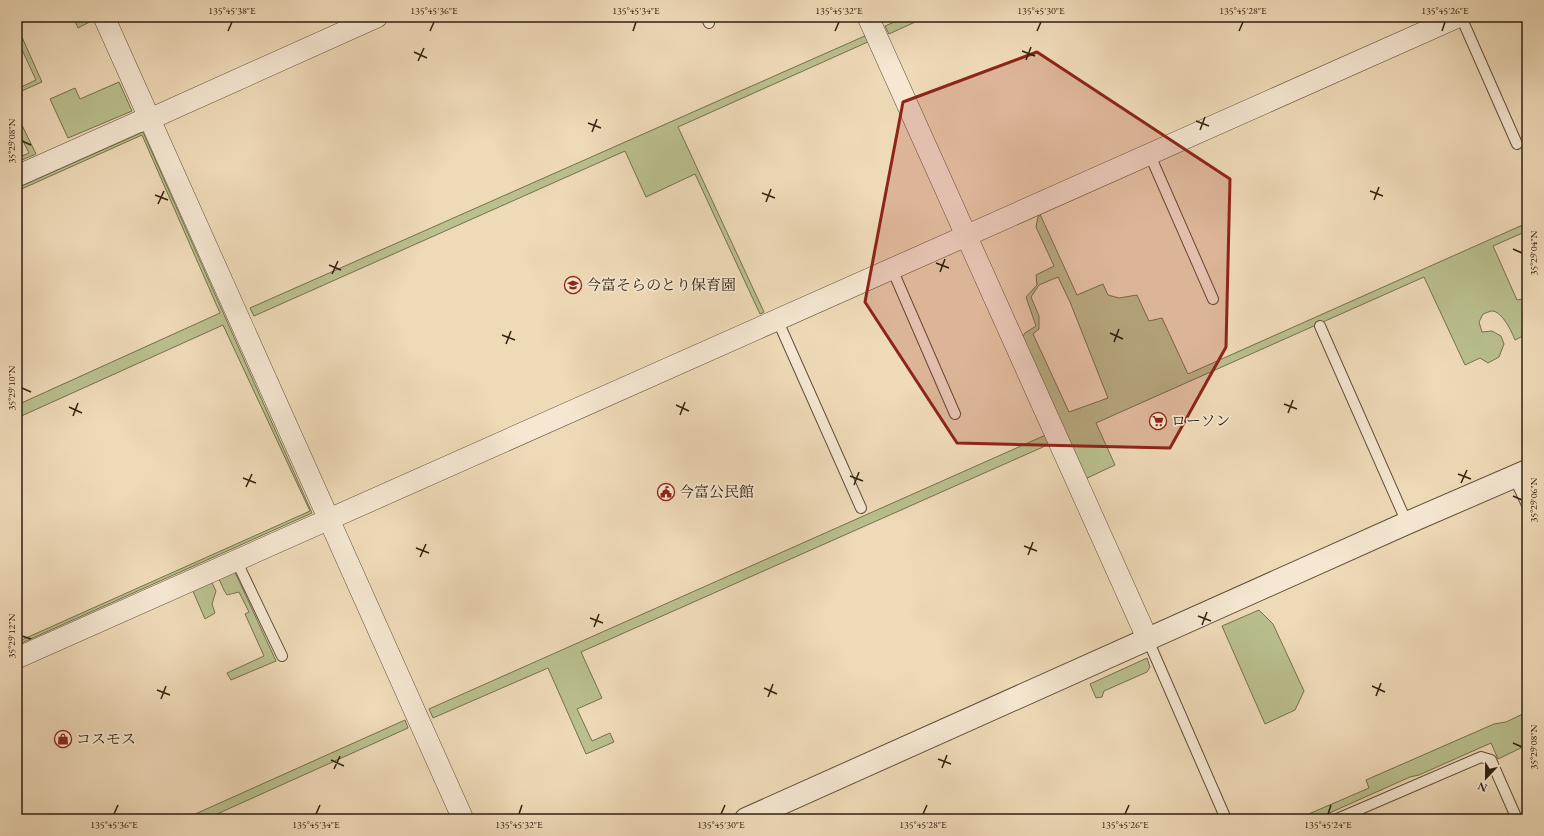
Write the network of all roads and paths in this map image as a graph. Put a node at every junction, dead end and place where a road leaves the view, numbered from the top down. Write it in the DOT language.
graph roads {
  1 [pos="104,17"];
  2 [pos="377,17"];
  3 [pos="868,17"];
  4 [pos="1459,17"];
  5 [pos="150,119"];
  6 [pos="1517,144"];
  7 [pos="1149,153"];
  8 [pos="17,176"];
  9 [pos="966,236"];
  10 [pos="892,269"];
  11 [pos="1213,299"];
  12 [pos="777,319"];
  13 [pos="1320,326"];
  14 [pos="955,414"];
  15 [pos="1521,474"];
  16 [pos="1527,505"];
  17 [pos="861,508"];
  18 [pos="328,519"];
  19 [pos="1408,523"];
  20 [pos="236,560"];
  21 [pos="1148,640"];
  22 [pos="282,656"];
  23 [pos="17,658"];
  24 [pos="463,819"];
  25 [pos="746,819"];
  26 [pos="1226,819"];
  27 [pos="1337,819"];
  28 [pos="1517,819"];
  1 -- 5 [label="street"];
  2 -- 5 [label="street"];
  3 -- 9 [label="street"];
  4 -- 6 [label="lane"];
  4 -- 7 [label="street"];
  5 -- 8 [label="street"];
  5 -- 18 [label="street"];
  7 -- 9 [label="street"];
  7 -- 11 [label="lane"];
  9 -- 10 [label="street"];
  9 -- 21 [label="street"];
  10 -- 12 [label="street"];
  10 -- 14 [label="lane"];
  12 -- 17 [label="lane"];
  12 -- 18 [label="street"];
  13 -- 19 [label="lane"];
  15 -- 16 [label="lane"];
  15 -- 19 [label="street"];
  18 -- 20 [label="street"];
  18 -- 24 [label="street"];
  19 -- 21 [label="street"];
  20 -- 22 [label="lane"];
  20 -- 23 [label="street"];
  21 -- 25 [label="street"];
  21 -- 26 [label="lane"];
  27 -- 28 [label="lane"];
}
